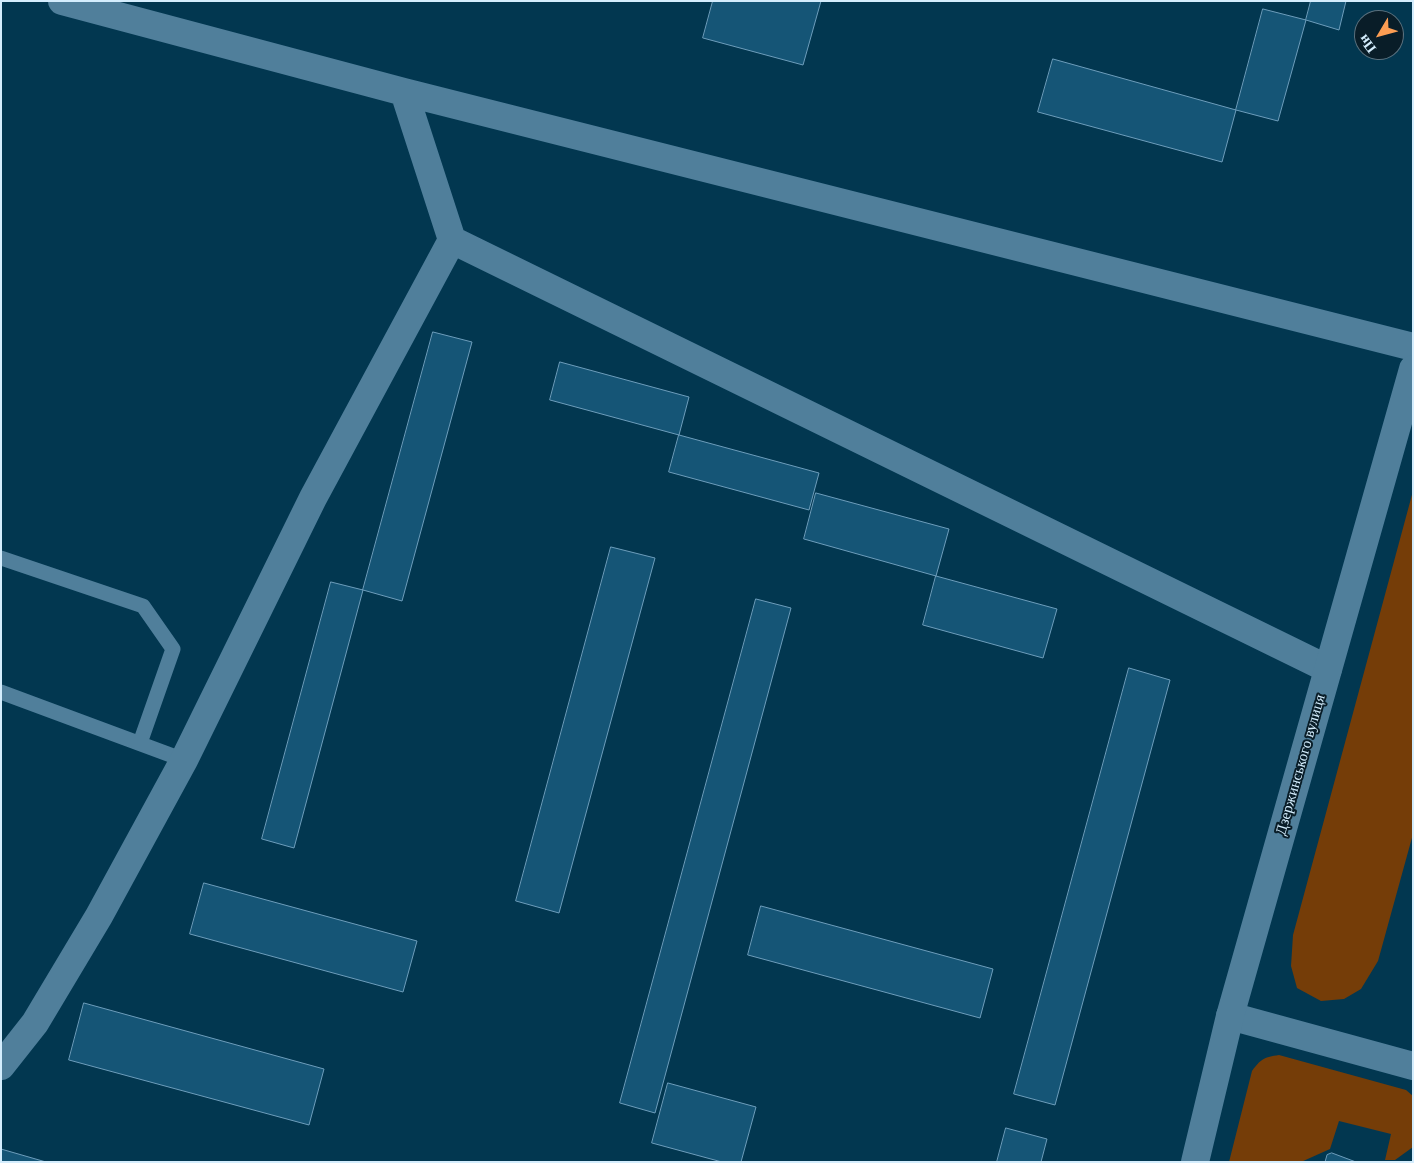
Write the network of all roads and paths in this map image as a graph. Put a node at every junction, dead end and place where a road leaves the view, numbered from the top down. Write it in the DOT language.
graph roads {
  1 [pos="62,1"];
  2 [pos="404,92"];
  3 [pos="452,240"];
  4 [pos="1413,347"];
  5 [pos="1413,369"];
  6 [pos="1,558"];
  7 [pos="1328,669"];
  8 [pos="1,692"];
  9 [pos="140,743"];
  10 [pos="184,760"];
  11 [pos="1230,1016"];
  12 [pos="1,1066"];
  13 [pos="1413,1066"];
  14 [pos="1195,1162"];
  1 -- 2 [label="street"];
  2 -- 3 [label="street"];
  2 -- 4 [label="street"];
  3 -- 7 [label="street"];
  3 -- 10 [label="street"];
  5 -- 7 [label="street, Дзержинського вулиця"];
  6 -- 9 [label="lane"];
  7 -- 11 [label="street, Дзержинського вулиця"];
  8 -- 9 [label="lane"];
  9 -- 10 [label="lane"];
  10 -- 12 [label="street"];
  11 -- 13 [label="street"];
  11 -- 14 [label="street, Дзержинського вулиця"];
}
